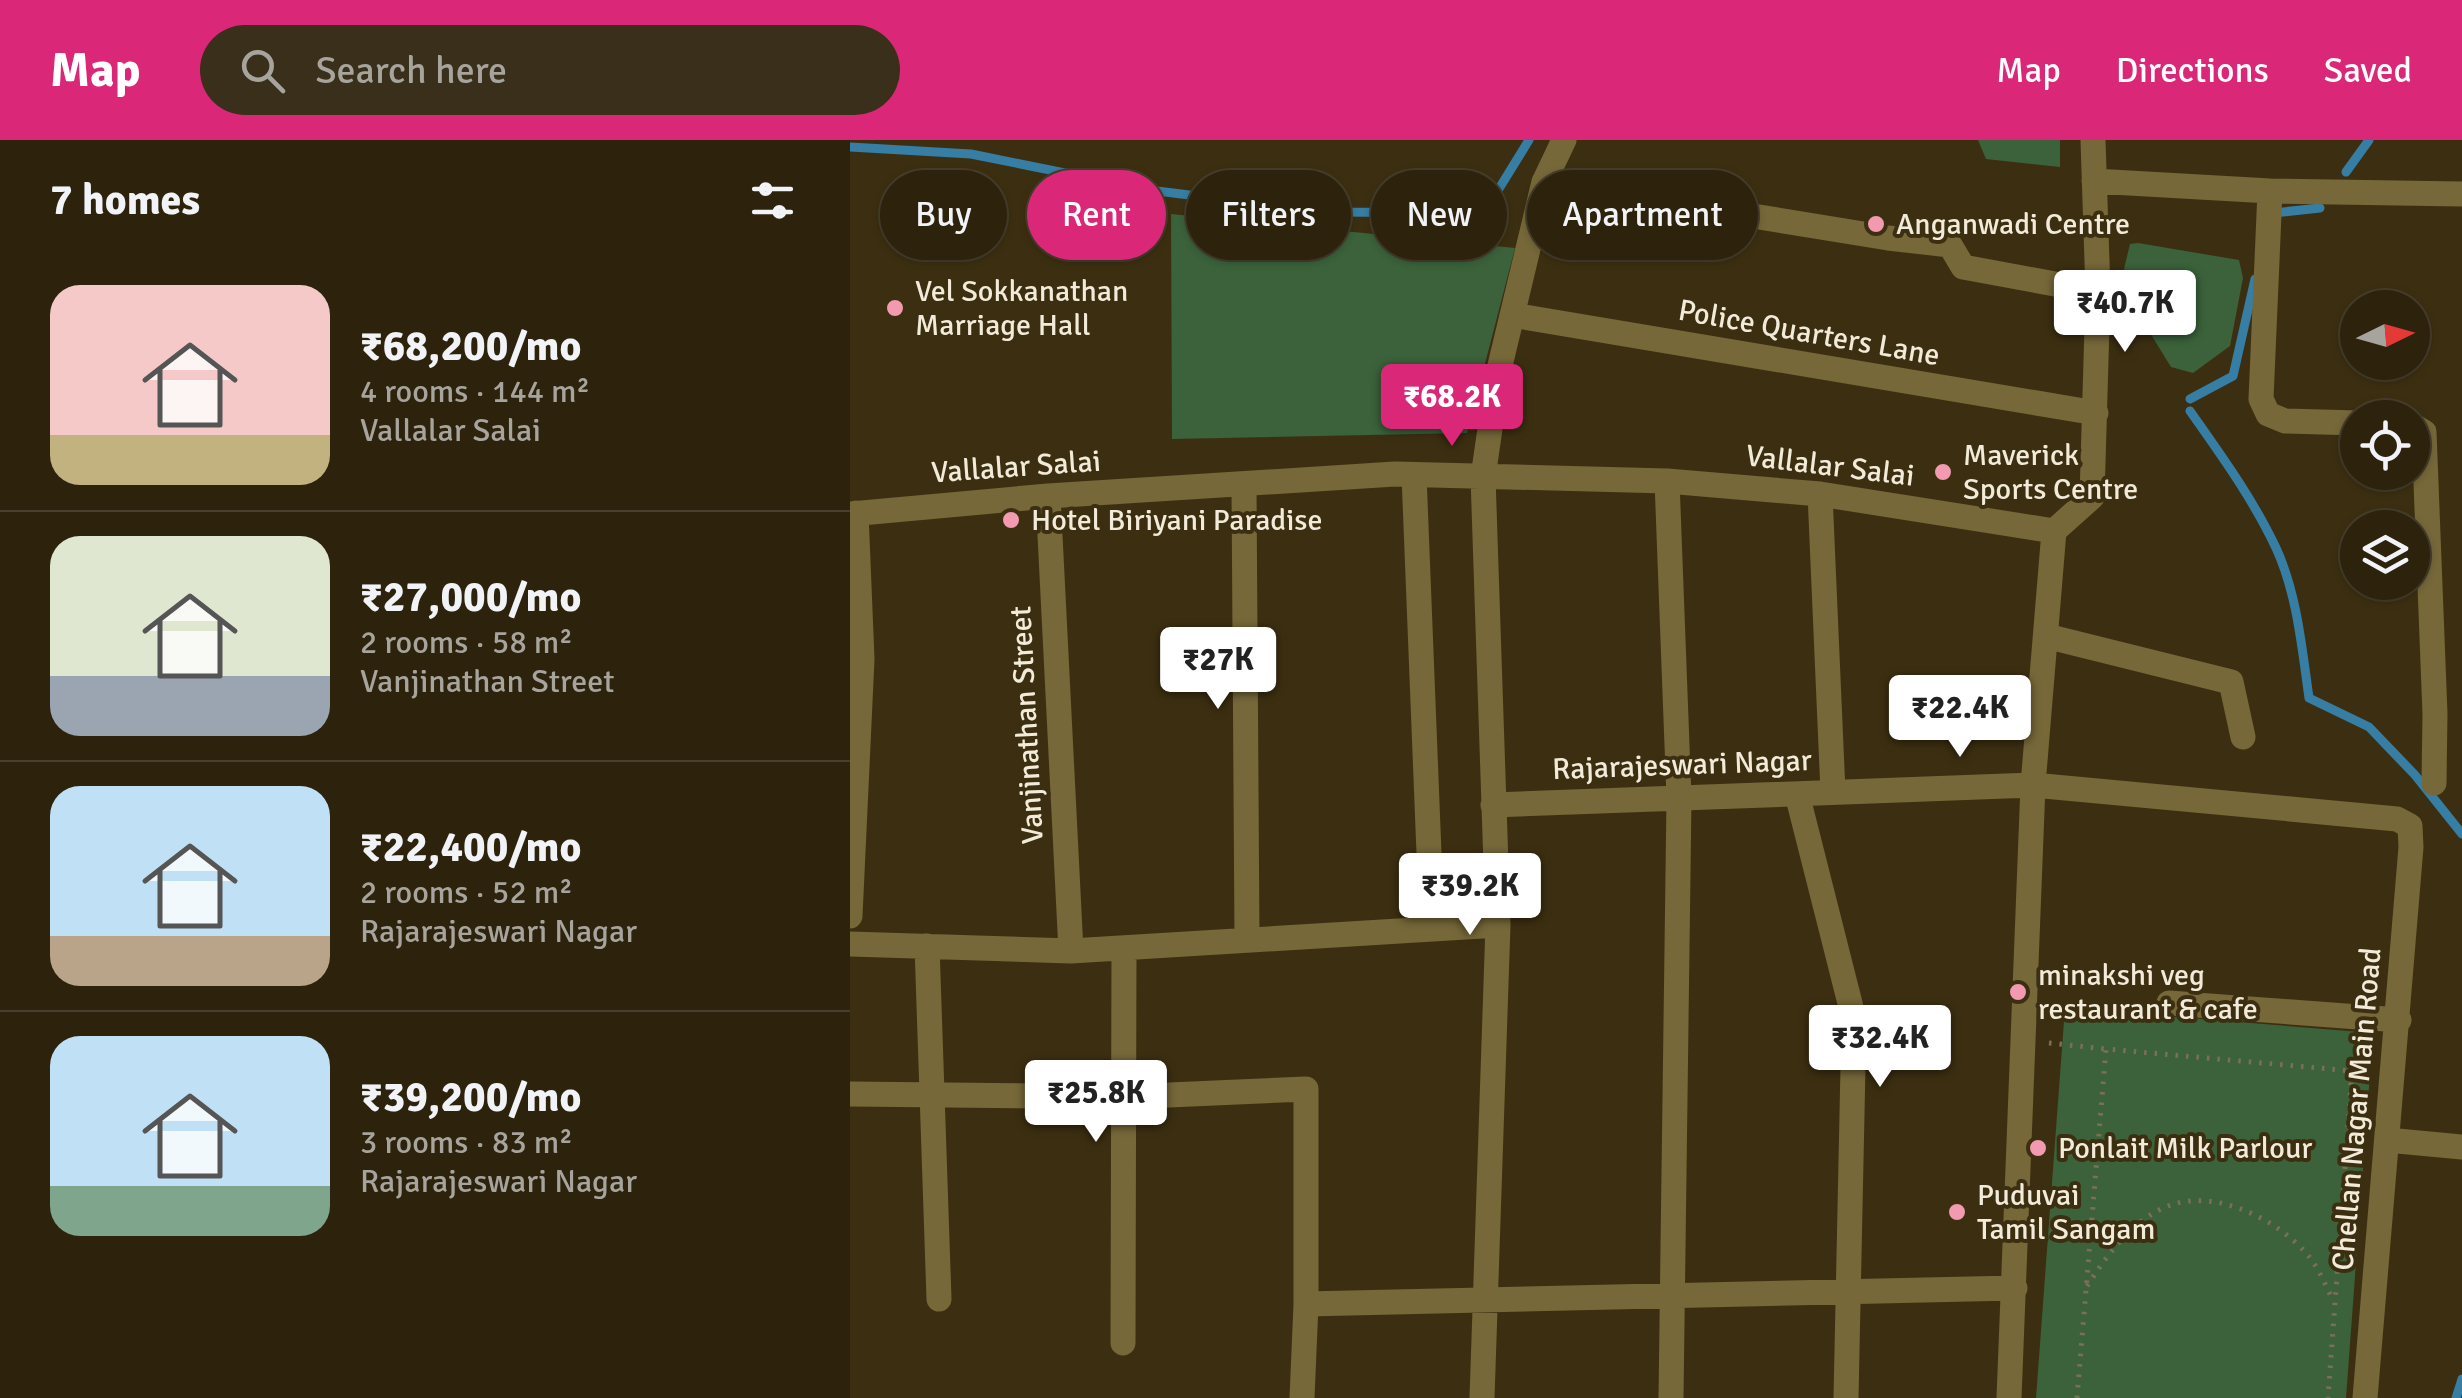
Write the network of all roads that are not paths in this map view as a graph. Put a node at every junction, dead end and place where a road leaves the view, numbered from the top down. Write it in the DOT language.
graph roads {
  1 [pos="1564,140"];
  2 [pos="2093,140"];
  3 [pos="1550,170"];
  4 [pos="2094,181"];
  5 [pos="2270,192"];
  6 [pos="2462,194"];
  7 [pos="1758,217"];
  8 [pos="1527,253"];
  9 [pos="2098,292"];
  10 [pos="1512,315"];
  11 [pos="2096,413"];
  12 [pos="2340,423"];
  13 [pos="1414,475"];
  14 [pos="1484,477"];
  15 [pos="1667,482"];
  16 [pos="1244,484"];
  17 [pos="2422,490"];
  18 [pos="1820,494"];
  19 [pos="1048,496"];
  20 [pos="853,513"];
  21 [pos="2054,531"];
  22 [pos="2046,636"];
  23 [pos="2435,714"];
  24 [pos="2462,715"];
  25 [pos="2242,737"];
  26 [pos="2434,783"];
  27 [pos="2033,785"];
  28 [pos="1833,792"];
  29 [pos="1797,794"];
  30 [pos="1679,798"];
  31 [pos="1494,805"];
  32 [pos="2410,826"];
  33 [pos="850,916"];
  34 [pos="1498,925"];
  35 [pos="1432,929"];
  36 [pos="1247,940"];
  37 [pos="850,944"];
  38 [pos="928,946"];
  39 [pos="1124,948"];
  40 [pos="1072,951"];
  41 [pos="2169,1003"];
  42 [pos="2399,1020"];
  43 [pos="850,1094"];
  44 [pos="931,1095"];
  45 [pos="1123,1097"];
  46 [pos="2387,1140"];
  47 [pos="2462,1148"];
  48 [pos="2015,1288"];
  49 [pos="1850,1291"];
  50 [pos="1674,1295"];
  51 [pos="939,1299"];
  52 [pos="1484,1300"];
  53 [pos="1306,1304"];
  54 [pos="1122,1343"];
  55 [pos="1302,1398"];
  56 [pos="1482,1398"];
  57 [pos="1671,1398"];
  58 [pos="1846,1398"];
  59 [pos="2009,1398"];
  60 [pos="2365,1398"];
  1 -- 3 [label="street"];
  2 -- 4 [label="street"];
  4 -- 5 [label="street"];
  4 -- 9 [label="street"];
  5 -- 6 [label="street"];
  5 -- 12 [label="street"];
  7 -- 9 [label="street"];
  8 -- 10 [label="street"];
  9 -- 11 [label="street"];
  10 -- 11 [label="street, Police Quarters Lane"];
  10 -- 14 [label="street"];
  11 -- 21 [label="street"];
  13 -- 14 [label="street, Vallalar Salai"];
  13 -- 16 [label="street, Vallalar Salai"];
  13 -- 35 [label="street"];
  14 -- 15 [label="street, Vallalar Salai"];
  14 -- 31 [label="street"];
  15 -- 18 [label="street, Vallalar Salai"];
  15 -- 30 [label="street"];
  16 -- 19 [label="street, Vallalar Salai"];
  16 -- 36 [label="street"];
  17 -- 23 [label="street"];
  18 -- 21 [label="street, Vallalar Salai"];
  18 -- 28 [label="street"];
  19 -- 20 [label="street, Vallalar Salai"];
  19 -- 40 [label="street, Vanjinathan Street"];
  20 -- 33 [label="street"];
  21 -- 22 [label="street"];
  22 -- 25 [label="street"];
  22 -- 27 [label="street"];
  23 -- 24 [label="street"];
  23 -- 26 [label="street"];
  27 -- 28 [label="street, Rajarajeswari Nagar"];
  27 -- 32 [label="street, Rajarajeswari Nagar"];
  27 -- 48 [label="street"];
  28 -- 29 [label="street, Rajarajeswari Nagar"];
  29 -- 30 [label="street, Rajarajeswari Nagar"];
  29 -- 49 [label="street"];
  30 -- 31 [label="street, Rajarajeswari Nagar"];
  30 -- 50 [label="street"];
  31 -- 34 [label="street"];
  32 -- 42 [label="street, Chellan Nagar Main Road"];
  34 -- 35 [label="street"];
  34 -- 52 [label="street"];
  35 -- 36 [label="street"];
  36 -- 39 [label="street"];
  37 -- 38 [label="street"];
  38 -- 40 [label="street"];
  38 -- 44 [label="street"];
  39 -- 40 [label="street"];
  39 -- 45 [label="street"];
  41 -- 42 [label="street"];
  42 -- 46 [label="street, Chellan Nagar Main Road"];
  43 -- 44 [label="street"];
  44 -- 45 [label="street"];
  44 -- 51 [label="street"];
  45 -- 53 [label="street"];
  45 -- 54 [label="street"];
  46 -- 47 [label="street"];
  46 -- 60 [label="street, Chellan Nagar Main Road"];
  48 -- 49 [label="street"];
  48 -- 59 [label="street"];
  49 -- 50 [label="street"];
  49 -- 58 [label="street"];
  50 -- 52 [label="street"];
  50 -- 57 [label="street"];
  52 -- 53 [label="street"];
  52 -- 56 [label="street"];
  53 -- 55 [label="street"];
}
